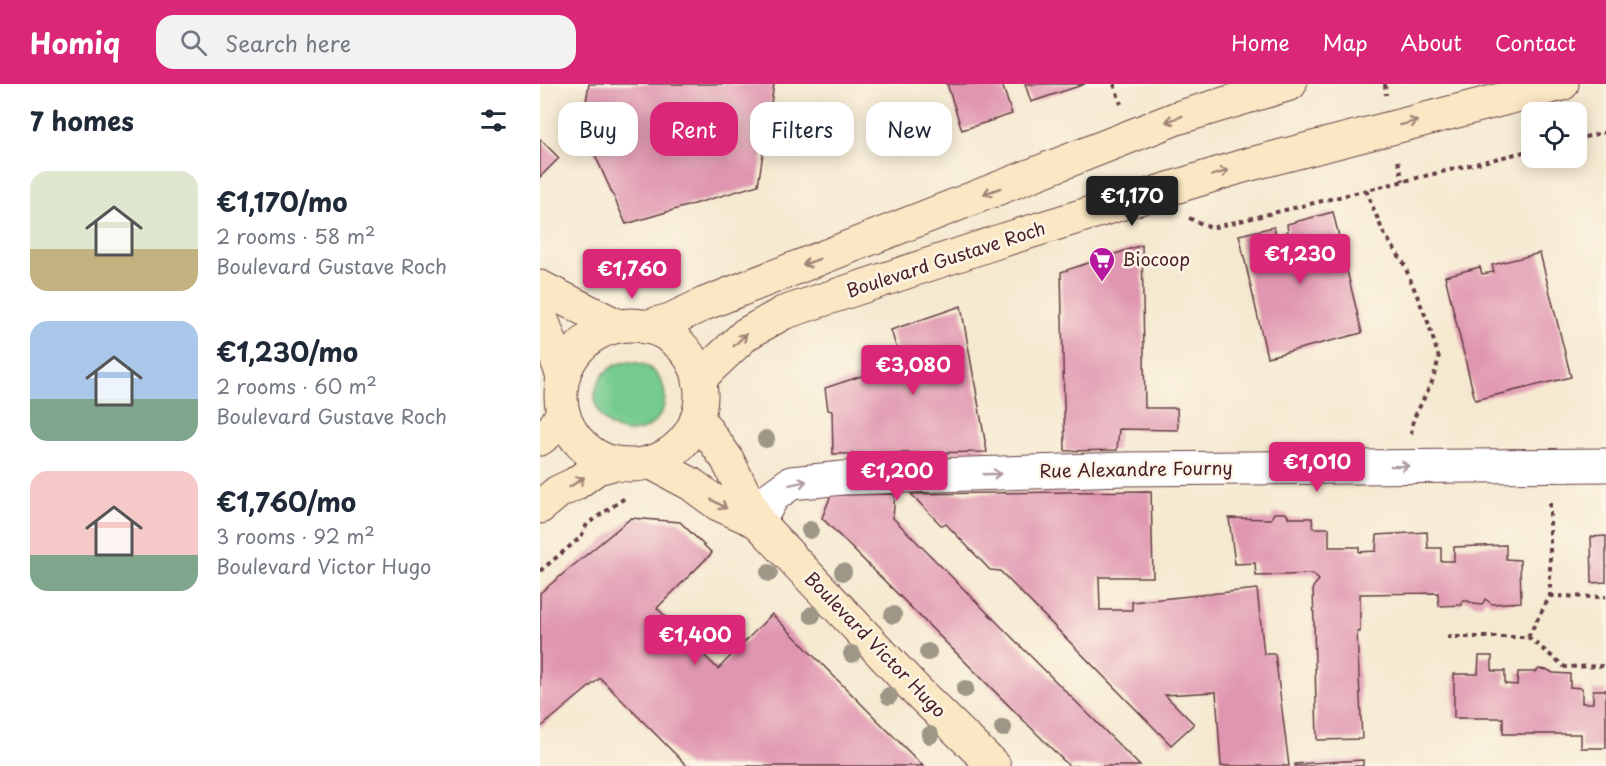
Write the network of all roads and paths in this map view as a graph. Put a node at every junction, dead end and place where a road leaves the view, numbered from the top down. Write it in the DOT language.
graph roads {
  1 [pos="1290,84"];
  2 [pos="1562,84"];
  3 [pos="1606,132"];
  4 [pos="1587,136"];
  5 [pos="1521,153"];
  6 [pos="1366,190"];
  7 [pos="1182,215"];
  8 [pos="540,287"];
  9 [pos="540,314"];
  10 [pos="632,326"];
  11 [pos="563,376"];
  12 [pos="699,381"];
  13 [pos="563,413"];
  14 [pos="697,417"];
  15 [pos="540,439"];
  16 [pos="650,462"];
  17 [pos="617,464"];
  18 [pos="1606,465"];
  19 [pos="1406,466"];
  20 [pos="1551,466"];
  21 [pos="540,507"];
  22 [pos="758,522"];
  23 [pos="587,524"];
  24 [pos="540,571"];
  25 [pos="1550,596"];
  26 [pos="1606,597"];
  27 [pos="1528,637"];
  28 [pos="1447,638"];
  29 [pos="1606,666"];
  30 [pos="994,766"];
  1 -- 10 [label="main road, one-way"];
  12 -- 2 [label="main road, Boulevard Gustave Roch, one-way"];
  3 -- 4 [label="path"];
  5 -- 6 [label="path"];
  6 -- 7 [label="path"];
  6 -- 19 [label="path"];
  8 -- 10 [label="main road"];
  9 -- 11 [label="main road"];
  10 -- 11 [label="main road"];
  10 -- 12 [label="main road"];
  11 -- 13 [label="main road"];
  12 -- 14 [label="main road"];
  13 -- 15 [label="main road"];
  13 -- 17 [label="main road"];
  14 -- 16 [label="main road"];
  14 -- 22 [label="main road, Boulevard Victor Hugo"];
  16 -- 17 [label="main road"];
  16 -- 22 [label="main road, Boulevard Victor Hugo, one-way"];
  21 -- 17 [label="main road, one-way"];
  18 -- 20 [label="street, Rue Alexandre Fourny"];
  19 -- 20 [label="street, Rue Alexandre Fourny"];
  22 -- 19 [label="street, Rue Alexandre Fourny, one-way"];
  20 -- 25 [label="path"];
  22 -- 30 [label="main road, Boulevard Victor Hugo"];
  23 -- 24 [label="path"];
  25 -- 26 [label="path"];
  25 -- 27 [label="path"];
  27 -- 28 [label="path"];
  27 -- 29 [label="path"];
}
